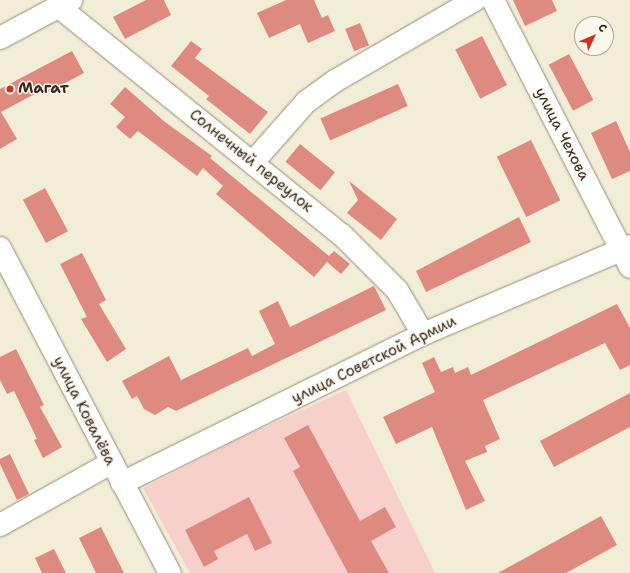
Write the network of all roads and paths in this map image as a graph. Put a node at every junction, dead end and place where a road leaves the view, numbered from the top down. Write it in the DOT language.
graph roads {
  1 [pos="475,0"];
  2 [pos="493,0"];
  3 [pos="65,3"];
  4 [pos="0,38"];
  5 [pos="254,161"];
  6 [pos="0,248"];
  7 [pos="627,254"];
  8 [pos="423,334"];
  9 [pos="111,462"];
  10 [pos="122,484"];
  11 [pos="0,525"];
  12 [pos="170,573"];
  1 -- 5 [label="street"];
  2 -- 7 [label="street, улица Чехова"];
  3 -- 4 [label="street"];
  3 -- 5 [label="street, Солнечный переулок"];
  5 -- 8 [label="street, Солнечный переулок"];
  6 -- 9 [label="street, улица Ковалёва"];
  7 -- 8 [label="street, улица Советской Армии"];
  8 -- 10 [label="street, улица Советской Армии"];
  9 -- 10 [label="street, улица Ковалёва"];
  9 -- 11 [label="street"];
  10 -- 12 [label="street, улица Ковалёва"];
}
